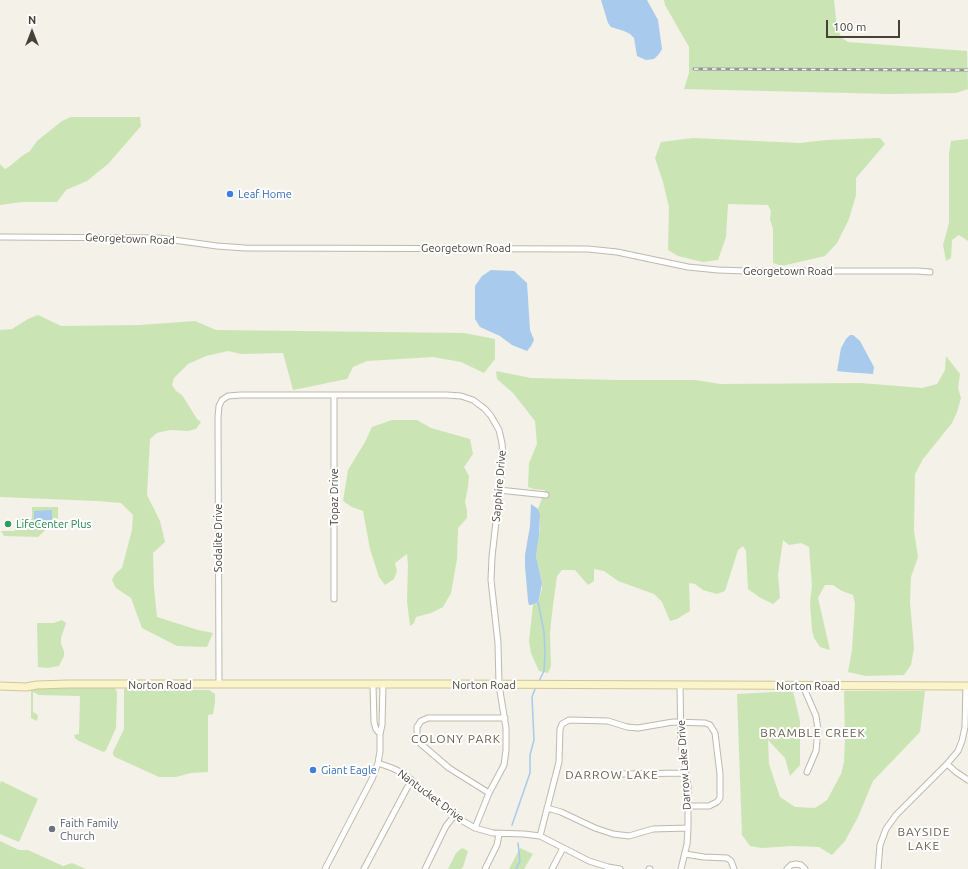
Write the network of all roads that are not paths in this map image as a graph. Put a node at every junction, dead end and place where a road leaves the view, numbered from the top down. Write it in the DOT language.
graph roads {
  1 [pos="0,237"];
  2 [pos="930,272"];
  3 [pos="334,395"];
  4 [pos="228,396"];
  5 [pos="499,490"];
  6 [pos="546,495"];
  7 [pos="334,599"];
  8 [pos="218,684"];
  9 [pos="373,685"];
  10 [pos="383,685"];
  11 [pos="499,685"];
  12 [pos="680,685"];
  13 [pos="0,686"];
  14 [pos="803,686"];
  15 [pos="967,686"];
  16 [pos="505,718"];
  17 [pos="680,722"];
  18 [pos="380,734"];
  19 [pos="378,763"];
  20 [pos="948,764"];
  21 [pos="807,772"];
  22 [pos="686,773"];
  23 [pos="623,774"];
  24 [pos="968,780"];
  25 [pos="412,781"];
  26 [pos="489,793"];
  27 [pos="688,806"];
  28 [pos="547,808"];
  29 [pos="454,816"];
  30 [pos="475,828"];
  31 [pos="688,828"];
  32 [pos="499,834"];
  33 [pos="540,836"];
  34 [pos="563,848"];
  35 [pos="685,854"];
  36 [pos="326,868"];
  37 [pos="332,869"];
  38 [pos="364,869"];
  39 [pos="425,869"];
  40 [pos="485,869"];
  41 [pos="552,869"];
  42 [pos="620,869"];
  43 [pos="681,869"];
  44 [pos="734,869"];
  45 [pos="786,869"];
  46 [pos="805,869"];
  47 [pos="878,869"];
  1 -- 2 [label="street, Georgetown Road"];
  3 -- 4 [label="street, Sapphire Drive"];
  3 -- 5 [label="street, Sapphire Drive"];
  3 -- 7 [label="street, Topaz Drive"];
  4 -- 8 [label="street, Sodalite Drive"];
  5 -- 6 [label="street"];
  5 -- 11 [label="street, Sapphire Drive"];
  8 -- 9 [label="street, Norton Road"];
  8 -- 13 [label="street, Norton Road"];
  9 -- 10 [label="street, Norton Road"];
  9 -- 18 [label="street"];
  10 -- 11 [label="street, Norton Road"];
  10 -- 18 [label="street"];
  11 -- 12 [label="street, Norton Road"];
  11 -- 16 [label="street, Sapphire Drive"];
  12 -- 14 [label="street, Norton Road"];
  12 -- 17 [label="street, Darrow Lake Drive"];
  14 -- 15 [label="street, Norton Road"];
  14 -- 21 [label="street"];
  15 -- 20 [label="street"];
  16 -- 26 [label="street, Sapphire Drive"];
  16 -- 26 [label="street"];
  17 -- 22 [label="street, Darrow Lake Drive"];
  17 -- 27 [label="street"];
  17 -- 28 [label="street"];
  18 -- 19 [label="street"];
  19 -- 25 [label="street, Nantucket Drive"];
  19 -- 36 [label="street"];
  20 -- 24 [label="street"];
  20 -- 47 [label="street"];
  22 -- 23 [label="street"];
  22 -- 27 [label="street, Darrow Lake Drive"];
  25 -- 29 [label="street, Nantucket Drive"];
  25 -- 38 [label="street"];
  26 -- 30 [label="street, Sapphire Drive"];
  27 -- 31 [label="street, Darrow Lake Drive"];
  28 -- 31 [label="street"];
  28 -- 33 [label="street"];
  29 -- 30 [label="street, Nantucket Drive"];
  29 -- 39 [label="street"];
  30 -- 32 [label="street, Nantucket Drive"];
  31 -- 35 [label="street, Darrow Lake Drive"];
  32 -- 33 [label="street, Nantucket Drive"];
  32 -- 40 [label="street"];
  33 -- 34 [label="street, Nantucket Drive"];
  34 -- 41 [label="street"];
  34 -- 42 [label="street, Nantucket Drive"];
  35 -- 43 [label="street, Darrow Lake Drive"];
  35 -- 44 [label="street"];
  36 -- 37 [label="street"];
  45 -- 46 [label="street"];
}
